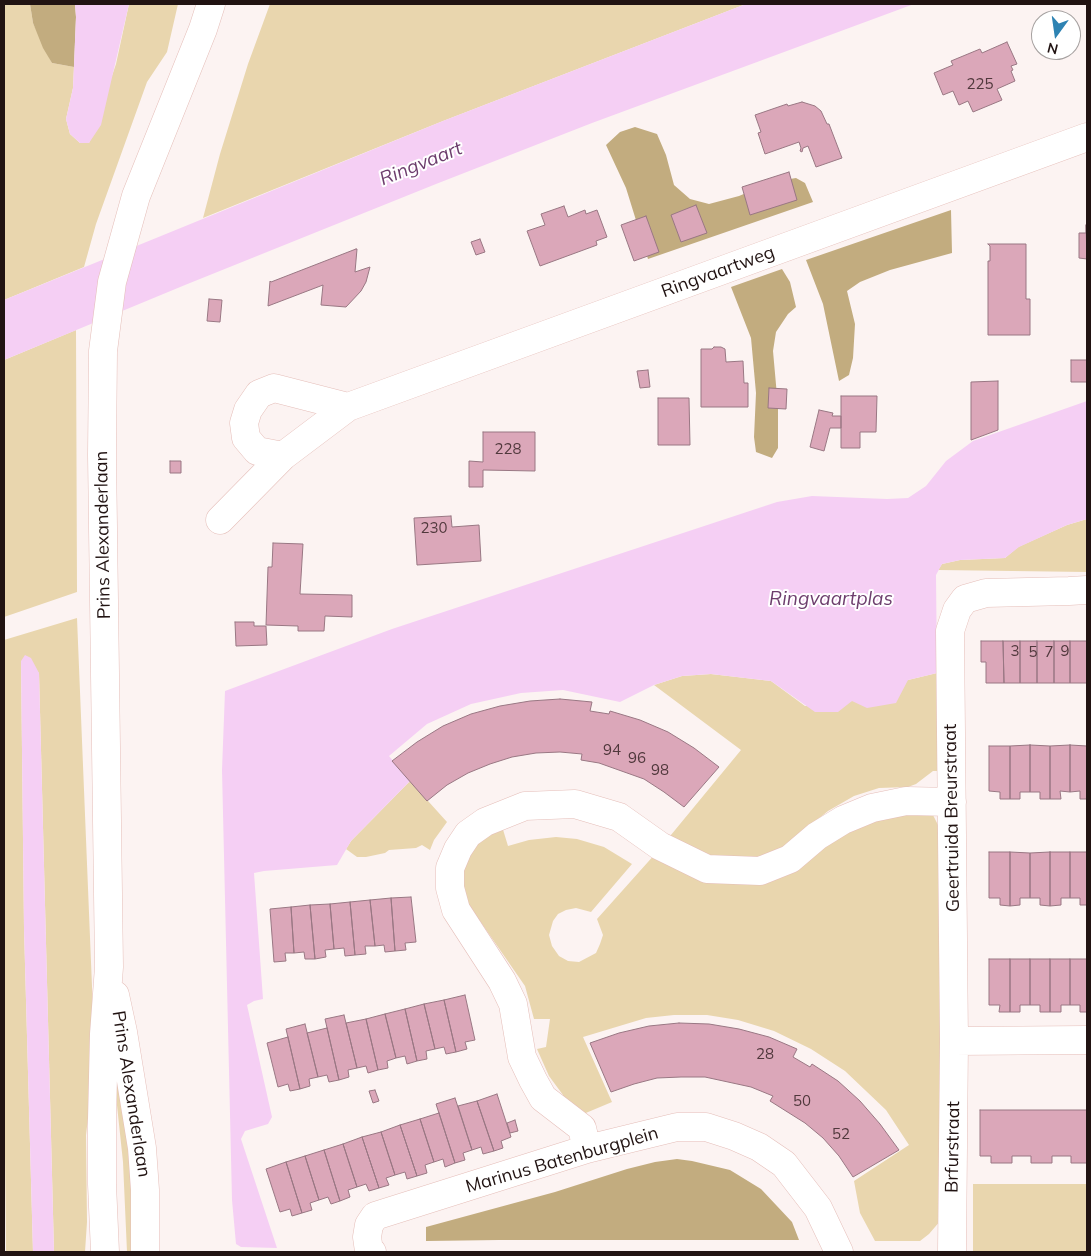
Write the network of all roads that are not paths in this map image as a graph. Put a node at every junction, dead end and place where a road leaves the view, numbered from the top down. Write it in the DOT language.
graph roads {
  1 [pos="191,4"];
  2 [pos="211,4"];
  3 [pos="170,112"];
  4 [pos="1087,137"];
  5 [pos="348,407"];
  6 [pos="283,456"];
  7 [pos="220,520"];
  8 [pos="1087,590"];
  9 [pos="952,802"];
  10 [pos="109,967"];
  11 [pos="1087,1040"];
  12 [pos="954,1041"];
  13 [pos="586,1149"];
  14 [pos="102,1184"];
  15 [pos="94,1252"];
  16 [pos="105,1252"];
  17 [pos="145,1252"];
  18 [pos="372,1252"];
  19 [pos="839,1252"];
  20 [pos="952,1252"];
  1 -- 3 [label="street, Prins Alexanderlaan"];
  2 -- 3 [label="street, Prins Alexanderlaan"];
  3 -- 10 [label="street, Prins Alexanderlaan"];
  4 -- 5 [label="street, Ringvaartweg"];
  5 -- 6 [label="street, Ringvaartweg"];
  5 -- 6 [label="street"];
  6 -- 7 [label="street, Ringvaartweg"];
  8 -- 9 [label="street, Geertruida Breurstraat"];
  9 -- 12 [label="street, Geertruida Breurstraat"];
  9 -- 13 [label="street"];
  10 -- 14 [label="street, Prins Alexanderlaan"];
  10 -- 17 [label="street, Prins Alexanderlaan"];
  11 -- 12 [label="street"];
  12 -- 20 [label="street, Brfurstraat"];
  13 -- 18 [label="street, Marinus Batenburgplein"];
  13 -- 19 [label="street, Marinus Batenburgplein"];
  14 -- 15 [label="street"];
  14 -- 16 [label="street, Prins Alexanderlaan"];
}
